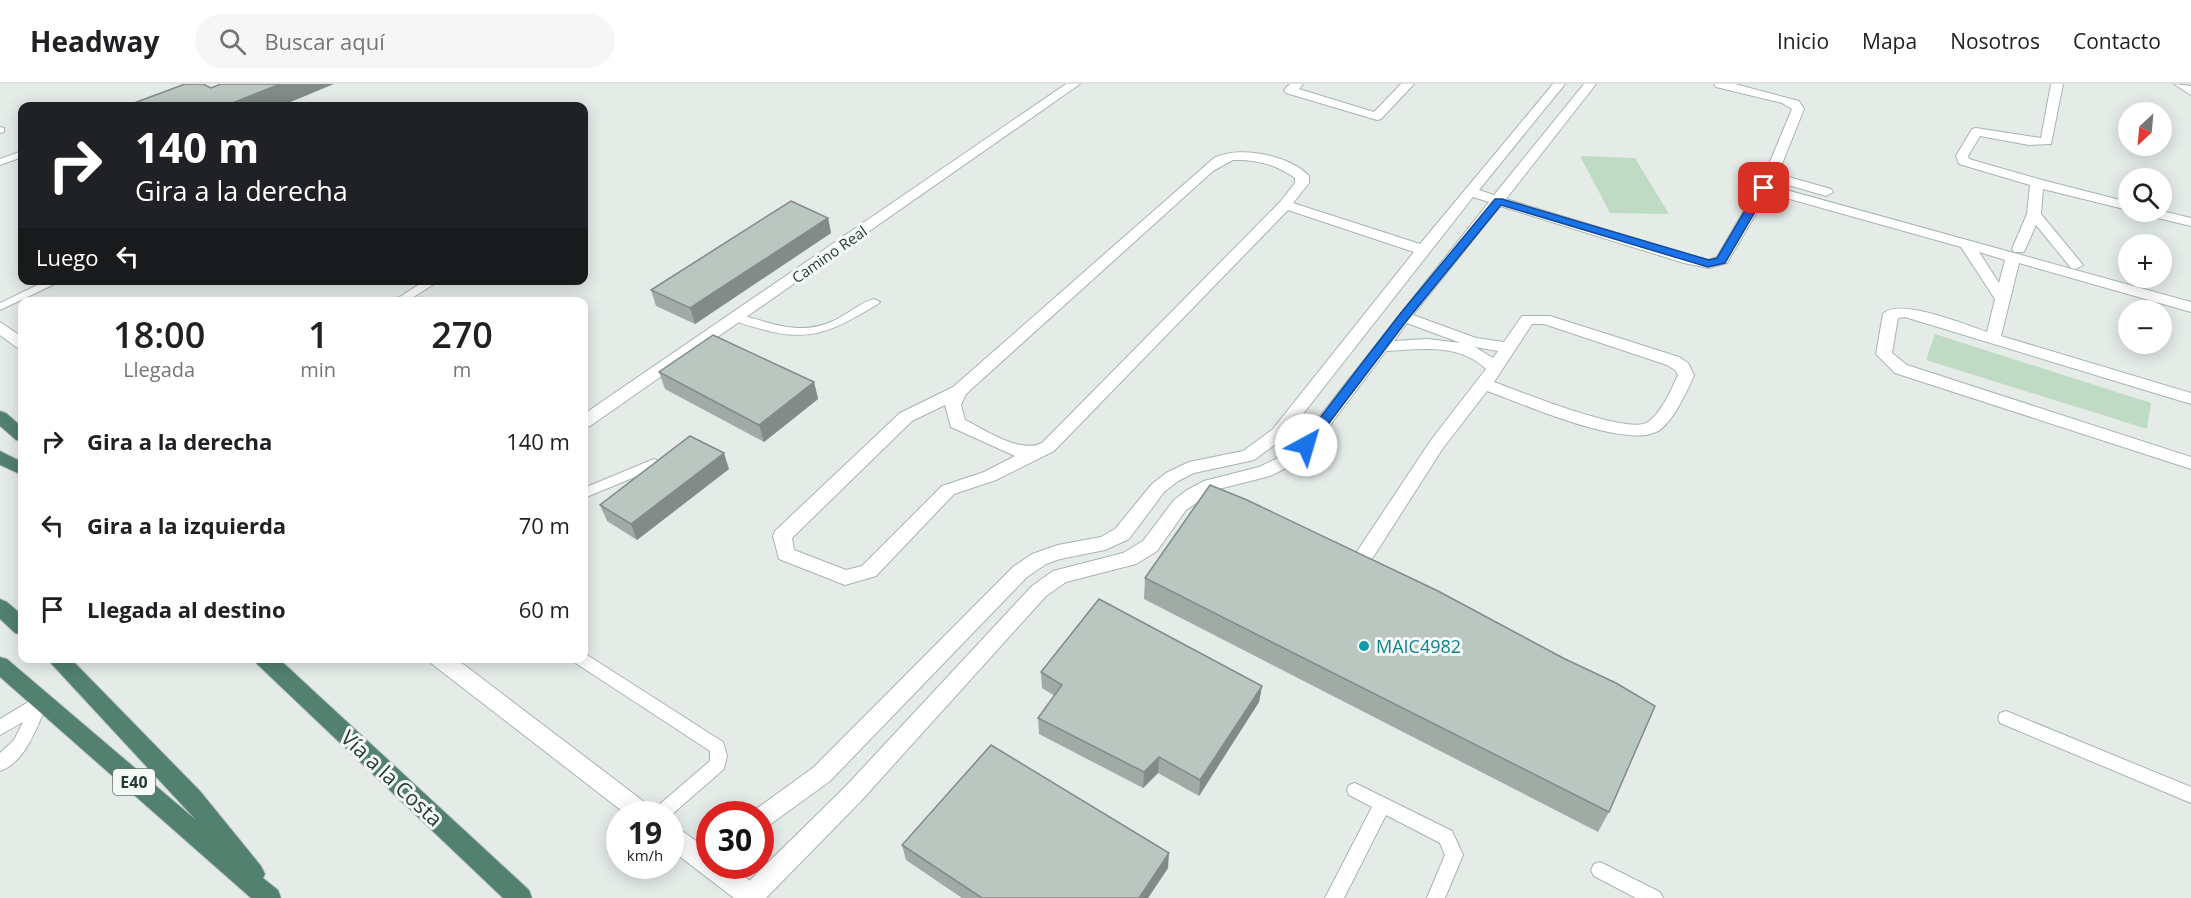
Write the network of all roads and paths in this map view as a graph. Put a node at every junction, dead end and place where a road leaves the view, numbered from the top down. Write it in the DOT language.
graph roads {
  1 [pos="1074,84"];
  2 [pos="1297,84"];
  3 [pos="1408,84"];
  4 [pos="1560,84"];
  5 [pos="1590,84"];
  6 [pos="1720,84"];
  7 [pos="2057,84"];
  8 [pos="2180,84"];
  9 [pos="2191,91"];
  10 [pos="18,155"];
  11 [pos="1,161"];
  12 [pos="18,162"];
  13 [pos="1767,182"];
  14 [pos="2037,183"];
  15 [pos="1470,192"];
  16 [pos="1498,201"];
  17 [pos="2118,203"];
  18 [pos="1285,205"];
  19 [pos="2034,214"];
  20 [pos="1889,217"];
  21 [pos="2172,217"];
  22 [pos="2191,222"];
  23 [pos="1363,230"];
  24 [pos="1434,236"];
  25 [pos="1966,244"];
  26 [pos="1422,250"];
  27 [pos="2016,253"];
  28 [pos="2076,265"];
  29 [pos="46,285"];
  30 [pos="426,285"];
  31 [pos="2191,296"];
  32 [pos="20,297"];
  33 [pos="406,297"];
  34 [pos="18,298"];
  35 [pos="2003,300"];
  36 [pos="874,302"];
  37 [pos="0,306"];
  38 [pos="2191,307"];
  39 [pos="737,317"];
  40 [pos="1404,317"];
  41 [pos="0,327"];
  42 [pos="1994,337"];
  43 [pos="18,341"];
  44 [pos="1383,346"];
  45 [pos="1509,348"];
  46 [pos="1495,368"];
  47 [pos="1317,384"];
  48 [pos="1484,384"];
  49 [pos="959,391"];
  50 [pos="1345,395"];
  51 [pos="2191,399"];
  52 [pos="0,417"];
  53 [pos="588,419"];
  54 [pos="18,433"];
  55 [pos="1035,454"];
  56 [pos="0,457"];
  57 [pos="2191,463"];
  58 [pos="654,464"];
  59 [pos="18,467"];
  60 [pos="588,491"];
  61 [pos="1390,580"];
  62 [pos="0,607"];
  63 [pos="18,623"];
  64 [pos="61,663"];
  65 [pos="269,663"];
  66 [pos="446,663"];
  67 [pos="587,663"];
  68 [pos="0,664"];
  69 [pos="40,702"];
  70 [pos="2006,718"];
  71 [pos="0,728"];
  72 [pos="0,764"];
  73 [pos="1355,790"];
  74 [pos="2191,795"];
  75 [pos="627,801"];
  76 [pos="675,801"];
  77 [pos="1383,804"];
  78 [pos="774,809"];
  79 [pos="1600,870"];
  80 [pos="729,879"];
  81 [pos="270,898"];
  82 [pos="520,898"];
  83 [pos="752,898"];
  84 [pos="1334,898"];
  85 [pos="1436,898"];
  86 [pos="1654,898"];
  1 -- 39 [label="street, Camino Real"];
  2 -- 3 [label="street"];
  4 -- 15 [label="street"];
  5 -- 16 [label="street"];
  6 -- 13 [label="street"];
  7 -- 14 [label="street"];
  8 -- 9 [label="street"];
  10 -- 11 [label="lane"];
  11 -- 12 [label="lane"];
  13 -- 16 [label="street"];
  13 -- 20 [label="street"];
  14 -- 17 [label="street"];
  14 -- 19 [label="street"];
  15 -- 16 [label="street"];
  15 -- 24 [label="street"];
  16 -- 40 [label="street"];
  18 -- 23 [label="street"];
  18 -- 49 [label="street"];
  18 -- 55 [label="street"];
  19 -- 27 [label="street"];
  19 -- 28 [label="street"];
  20 -- 25 [label="street"];
  20 -- 27 [label="street"];
  21 -- 22 [label="street"];
  23 -- 24 [label="street"];
  23 -- 26 [label="street"];
  24 -- 26 [label="street"];
  25 -- 27 [label="street"];
  25 -- 35 [label="street"];
  26 -- 47 [label="street"];
  27 -- 28 [label="street"];
  27 -- 35 [label="street"];
  27 -- 38 [label="street"];
  28 -- 31 [label="street"];
  29 -- 32 [label="lane"];
  30 -- 33 [label="lane"];
  34 -- 37 [label="lane"];
  35 -- 42 [label="street"];
  36 -- 39 [label="lane"];
  39 -- 53 [label="street, Camino Real"];
  40 -- 44 [label="street"];
  40 -- 45 [label="street"];
  41 -- 43 [label="street"];
  42 -- 51 [label="street"];
  42 -- 57 [label="street"];
  44 -- 46 [label="street"];
  44 -- 50 [label="street"];
  45 -- 46 [label="street"];
  45 -- 48 [label="street"];
  46 -- 48 [label="street"];
  47 -- 50 [label="street"];
  47 -- 78 [label="street"];
  48 -- 61 [label="street"];
  49 -- 55 [label="street"];
  49 -- 55 [label="street"];
  50 -- 83 [label="street"];
  52 -- 54 [label="highway"];
  56 -- 59 [label="highway"];
  58 -- 60 [label="lane"];
  62 -- 63 [label="highway"];
  64 -- 81 [label="highway"];
  65 -- 82 [label="highway, Vía a la Costa"];
  66 -- 75 [label="street"];
  67 -- 76 [label="lane"];
  68 -- 69 [label="highway, E40"];
  69 -- 71 [label="lane"];
  69 -- 72 [label="lane"];
  69 -- 81 [label="highway, E40"];
  70 -- 74 [label="lane"];
  73 -- 77 [label="lane"];
  77 -- 84 [label="lane"];
  77 -- 85 [label="lane"];
  79 -- 86 [label="lane"];
  80 -- 83 [label="street"];
}
